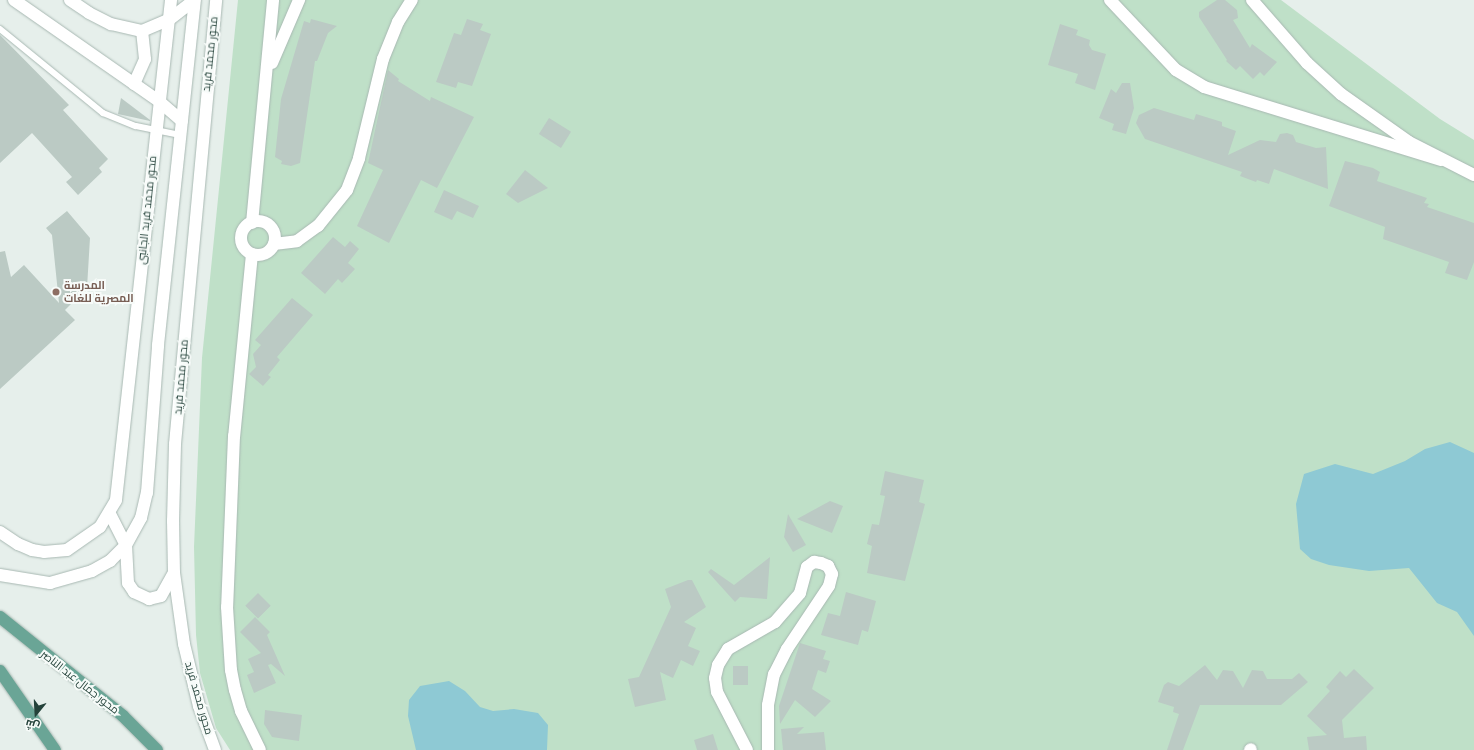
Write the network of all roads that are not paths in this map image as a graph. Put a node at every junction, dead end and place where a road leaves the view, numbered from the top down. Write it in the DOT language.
graph roads {
  1 [pos="14,0"];
  2 [pos="70,0"];
  3 [pos="172,0"];
  4 [pos="194,0"];
  5 [pos="216,0"];
  6 [pos="273,0"];
  7 [pos="299,0"];
  8 [pos="412,0"];
  9 [pos="1110,0"];
  10 [pos="1252,0"];
  11 [pos="170,19"];
  12 [pos="0,29"];
  13 [pos="142,30"];
  14 [pos="266,78"];
  15 [pos="134,84"];
  16 [pos="160,102"];
  17 [pos="182,121"];
  18 [pos="155,131"];
  19 [pos="180,135"];
  20 [pos="1441,160"];
  21 [pos="1474,175"];
  22 [pos="252,223"];
  23 [pos="274,244"];
  24 [pos="252,254"];
  25 [pos="110,514"];
  26 [pos="0,532"];
  27 [pos="126,545"];
  28 [pos="174,572"];
  29 [pos="0,575"];
  30 [pos="0,618"];
  31 [pos="0,671"];
  32 [pos="55,750"];
  33 [pos="157,750"];
  34 [pos="215,750"];
  35 [pos="260,750"];
  36 [pos="747,750"];
  37 [pos="768,750"];
  1 -- 15 [label="street"];
  2 -- 13 [label="street"];
  3 -- 11 [label="street, محور محمد فريد الجانبى"];
  4 -- 11 [label="street"];
  4 -- 17 [label="street, محور محمد فريد"];
  5 -- 28 [label="street, محور محمد فريد"];
  6 -- 14 [label="street"];
  7 -- 14 [label="street"];
  8 -- 23 [label="street"];
  9 -- 20 [label="street"];
  10 -- 20 [label="street"];
  11 -- 13 [label="street"];
  11 -- 16 [label="street, محور محمد فريد الجانبى"];
  12 -- 18 [label="lane"];
  13 -- 15 [label="street"];
  14 -- 22 [label="street"];
  15 -- 16 [label="street"];
  16 -- 17 [label="street"];
  16 -- 18 [label="street, محور محمد فريد الجانبى"];
  17 -- 19 [label="street, محور محمد فريد"];
  18 -- 19 [label="lane"];
  18 -- 25 [label="street, محور محمد فريد الجانبى"];
  19 -- 27 [label="street, محور محمد فريد"];
  20 -- 21 [label="street"];
  22 -- 23 [label="street"];
  22 -- 24 [label="street"];
  23 -- 24 [label="street"];
  24 -- 35 [label="street"];
  25 -- 26 [label="street"];
  25 -- 27 [label="street"];
  27 -- 28 [label="street"];
  27 -- 29 [label="street, محور محمد فريد"];
  28 -- 34 [label="street, محور محمد فريد"];
  30 -- 33 [label="main road, محور جمال عبد الناصر"];
  31 -- 32 [label="main road"];
  36 -- 37 [label="street"];
}
